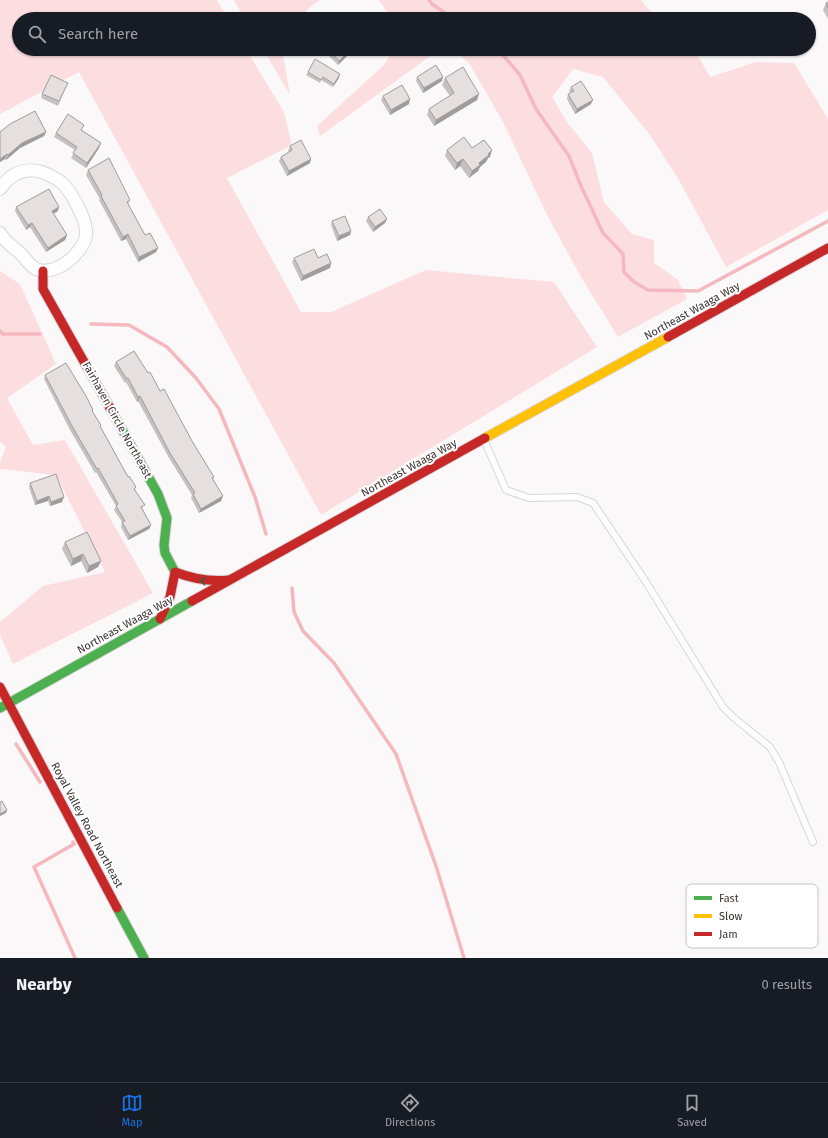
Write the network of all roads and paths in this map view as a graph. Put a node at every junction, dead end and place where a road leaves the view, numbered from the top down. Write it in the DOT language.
graph roads {
  1 [pos="0,189"];
  2 [pos="0,233"];
  3 [pos="828,248"];
  4 [pos="43,271"];
  5 [pos="484,440"];
  6 [pos="175,572"];
  7 [pos="233,579"];
  8 [pos="160,619"];
  9 [pos="0,687"];
  10 [pos="8,703"];
  11 [pos="0,708"];
  12 [pos="813,842"];
  13 [pos="144,958"];
  1 -- 4 [label="street"];
  2 -- 4 [label="street"];
  3 -- 5 [label="main road, Northeast Waaga Way"];
  4 -- 6 [label="main road, Fairhaven Circle Northeast"];
  5 -- 7 [label="main road, Northeast Waaga Way"];
  5 -- 12 [label="lane"];
  7 -- 6 [label="main road, one-way"];
  6 -- 8 [label="main road"];
  7 -- 8 [label="main road, Northeast Waaga Way"];
  8 -- 10 [label="main road, Northeast Waaga Way"];
  9 -- 10 [label="main road, Royal Valley Road Northeast"];
  10 -- 11 [label="main road, Northeast Waaga Way"];
  10 -- 13 [label="main road, Royal Valley Road Northeast"];
}
